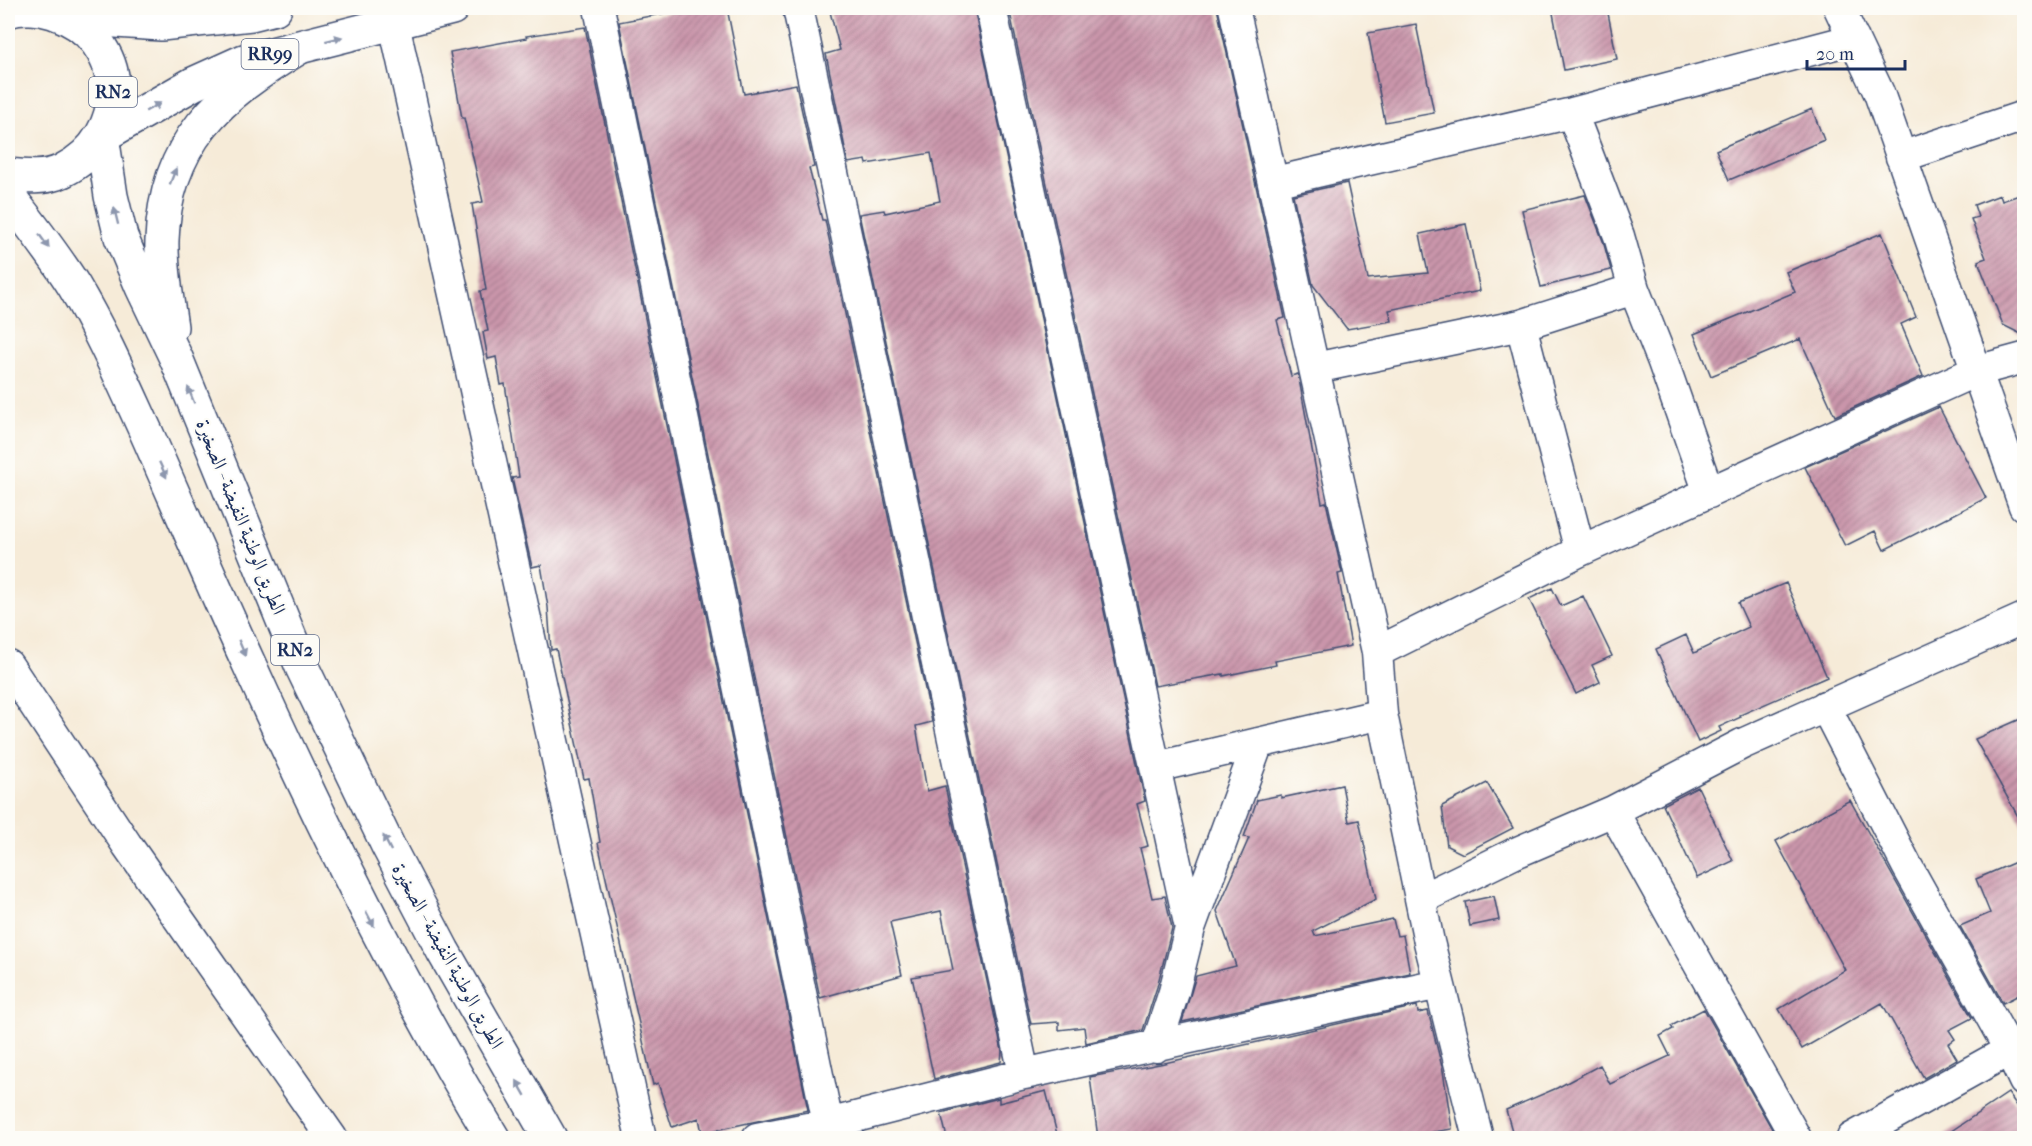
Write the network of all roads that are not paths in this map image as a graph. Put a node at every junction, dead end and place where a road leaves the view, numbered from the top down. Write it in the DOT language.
graph roads {
  1 [pos="275,8"];
  2 [pos="452,8"];
  3 [pos="599,8"];
  4 [pos="798,8"];
  5 [pos="991,8"];
  6 [pos="1234,8"];
  7 [pos="1839,8"];
  8 [pos="8,11"];
  9 [pos="66,13"];
  10 [pos="394,24"];
  11 [pos="1854,39"];
  12 [pos="298,48"];
  13 [pos="1572,113"];
  14 [pos="2025,116"];
  15 [pos="102,136"];
  16 [pos="1902,157"];
  17 [pos="8,175"];
  18 [pos="1274,182"];
  19 [pos="8,195"];
  20 [pos="1634,290"];
  21 [pos="1521,325"];
  22 [pos="176,358"];
  23 [pos="2025,358"];
  24 [pos="1315,368"];
  25 [pos="1976,371"];
  26 [pos="1709,493"];
  27 [pos="2025,506"];
  28 [pos="1580,550"];
  29 [pos="2025,618"];
  30 [pos="1377,652"];
  31 [pos="8,664"];
  32 [pos="1825,706"];
  33 [pos="1382,714"];
  34 [pos="1258,743"];
  35 [pos="1156,767"];
  36 [pos="1613,811"];
  37 [pos="1421,899"];
  38 [pos="1190,928"];
  39 [pos="1438,984"];
  40 [pos="2017,1046"];
  41 [pos="1156,1047"];
  42 [pos="1024,1074"];
  43 [pos="2025,1081"];
  44 [pos="831,1131"];
  45 [pos="332,1138"];
  46 [pos="493,1138"];
  47 [pos="550,1138"];
  48 [pos="641,1138"];
  49 [pos="757,1138"];
  50 [pos="1478,1138"];
  51 [pos="1796,1138"];
  52 [pos="1852,1138"];
  1 -- 9 [label="main road, RR99"];
  2 -- 10 [label="main road, RR99"];
  3 -- 44 [label="street"];
  4 -- 42 [label="street"];
  5 -- 35 [label="street"];
  6 -- 18 [label="street"];
  7 -- 11 [label="street"];
  8 -- 9 [label="main road, RN2"];
  9 -- 15 [label="main road, RN2"];
  12 -- 10 [label="main road, RR99, one-way"];
  10 -- 48 [label="street"];
  11 -- 13 [label="street"];
  11 -- 16 [label="street"];
  15 -- 12 [label="main road, RR99, one-way"];
  22 -- 12 [label="main road, one-way"];
  13 -- 18 [label="street"];
  13 -- 20 [label="street"];
  14 -- 16 [label="street"];
  15 -- 17 [label="main road, RN2"];
  22 -- 15 [label="main road, الطريق الوطنية النفيضة - الصخيرة / RN2, one-way"];
  16 -- 25 [label="street"];
  18 -- 24 [label="street"];
  19 -- 46 [label="main road, RN2, one-way"];
  20 -- 21 [label="street"];
  20 -- 26 [label="street"];
  21 -- 24 [label="street"];
  21 -- 28 [label="street"];
  47 -- 22 [label="main road, الطريق الوطنية النفيضة - الصخيرة / RN2, one-way"];
  23 -- 25 [label="street"];
  24 -- 30 [label="street"];
  25 -- 26 [label="street"];
  25 -- 27 [label="street"];
  26 -- 28 [label="street"];
  28 -- 30 [label="street"];
  29 -- 32 [label="street"];
  30 -- 33 [label="street"];
  31 -- 45 [label="street"];
  32 -- 36 [label="street"];
  32 -- 40 [label="street"];
  33 -- 34 [label="street"];
  33 -- 37 [label="street"];
  34 -- 35 [label="street"];
  34 -- 38 [label="street"];
  35 -- 38 [label="street"];
  36 -- 37 [label="street"];
  36 -- 51 [label="street"];
  37 -- 39 [label="street"];
  38 -- 41 [label="street"];
  39 -- 41 [label="street"];
  39 -- 50 [label="street"];
  40 -- 43 [label="street"];
  40 -- 52 [label="street"];
  41 -- 42 [label="street"];
  42 -- 44 [label="street"];
  44 -- 49 [label="street"];
}
